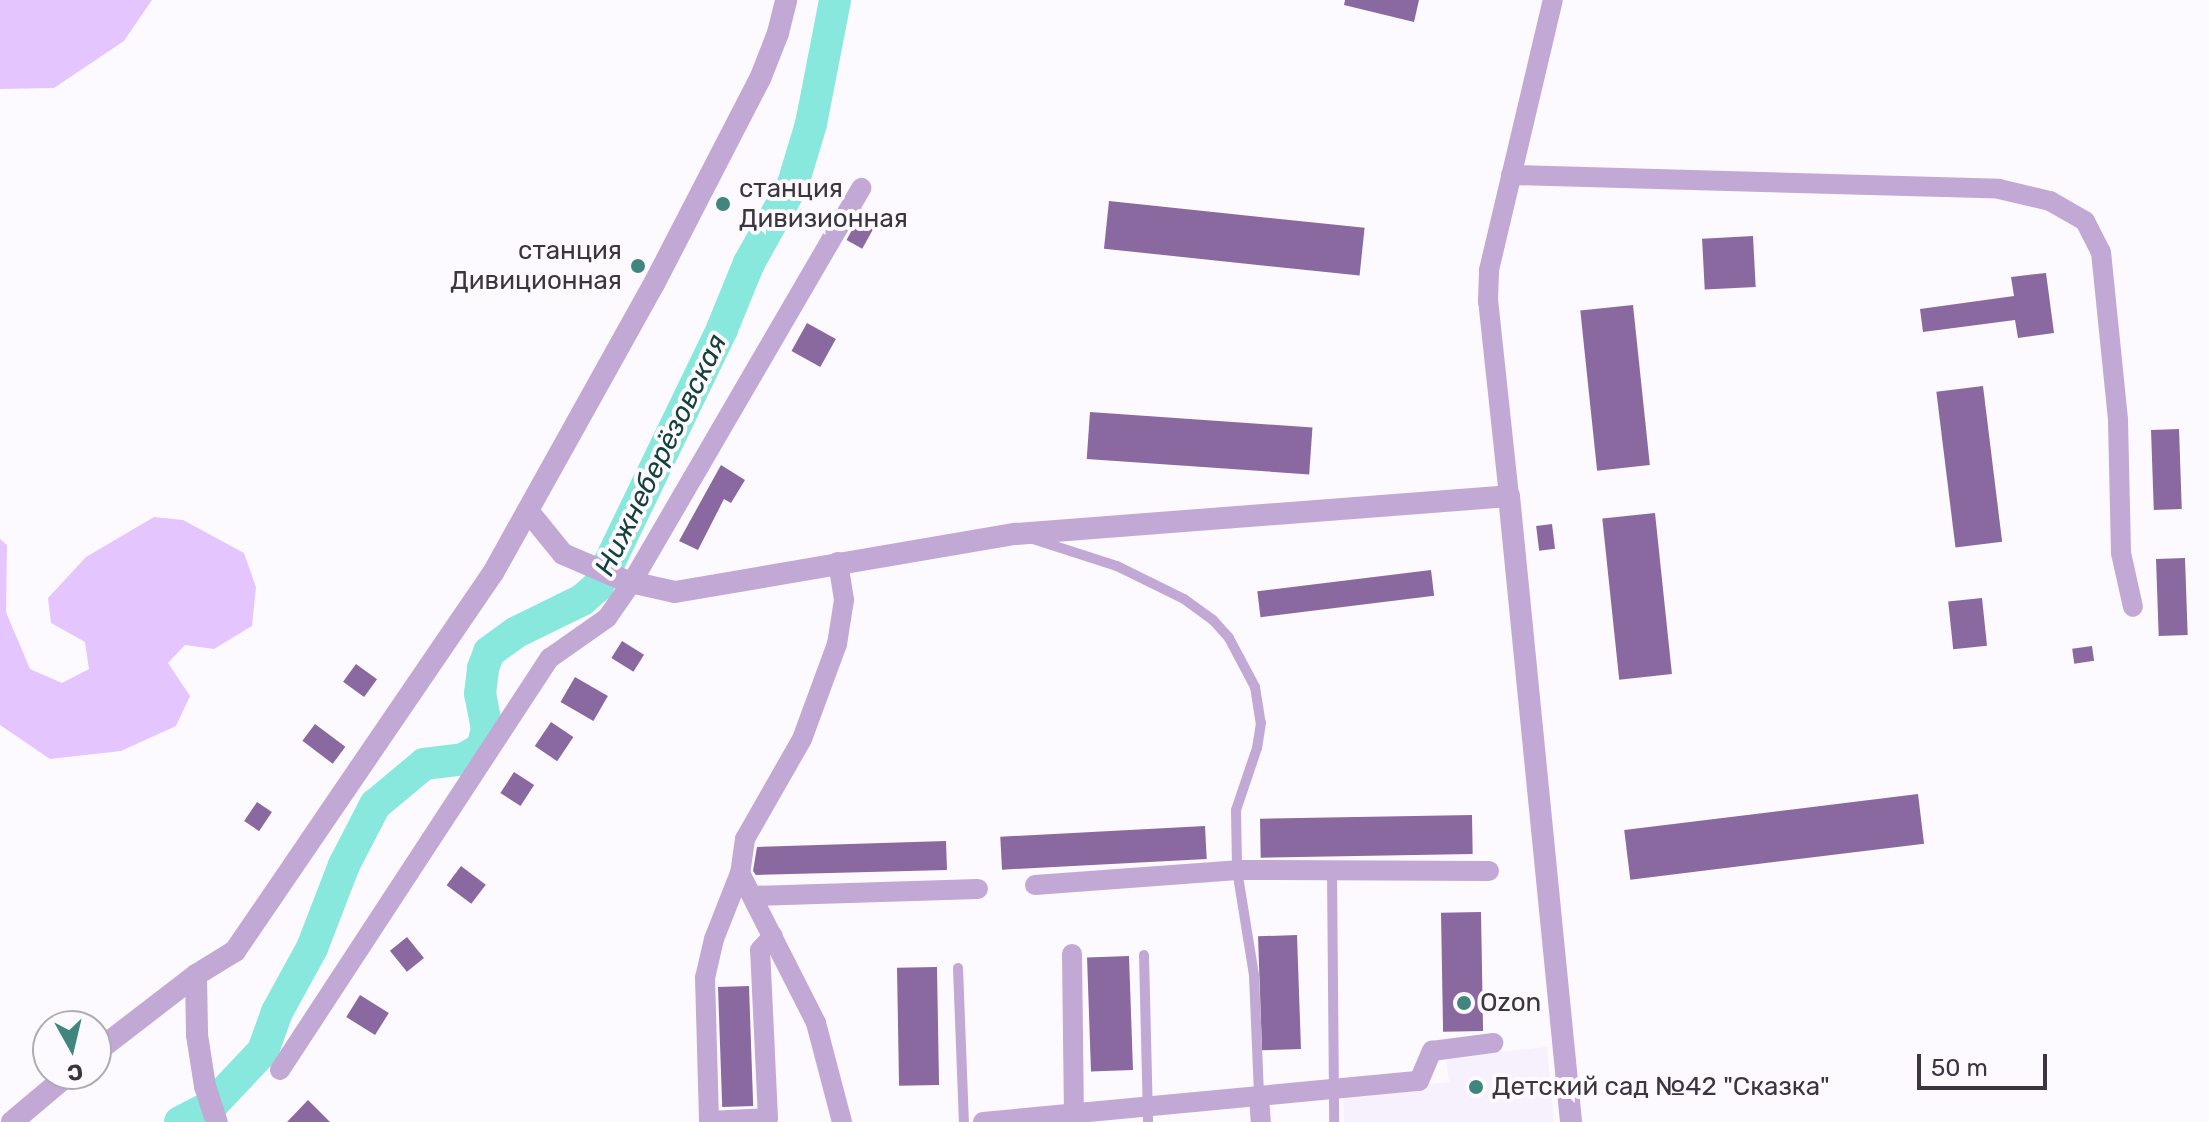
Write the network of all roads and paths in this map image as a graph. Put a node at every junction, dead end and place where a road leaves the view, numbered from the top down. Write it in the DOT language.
graph roads {
  1 [pos="786,0"];
  2 [pos="1553,0"];
  3 [pos="1511,175"];
  4 [pos="861,188"];
  5 [pos="1509,496"];
  6 [pos="528,511"];
  7 [pos="1016,534"];
  8 [pos="838,562"];
  9 [pos="632,582"];
  10 [pos="2133,607"];
  11 [pos="1237,870"];
  12 [pos="1332,870"];
  13 [pos="1489,871"];
  14 [pos="740,873"];
  15 [pos="1035,885"];
  16 [pos="978,889"];
  17 [pos="752,896"];
  18 [pos="773,936"];
  19 [pos="1072,954"];
  20 [pos="1144,955"];
  21 [pos="958,968"];
  22 [pos="196,975"];
  23 [pos="112,1040"];
  24 [pos="1493,1043"];
  25 [pos="280,1070"];
  26 [pos="1334,1089"];
  27 [pos="50,1090"];
  28 [pos="1259,1096"];
  29 [pos="1148,1114"];
  30 [pos="1074,1118"];
  31 [pos="12,1122"];
  32 [pos="217,1122"];
  33 [pos="842,1122"];
  34 [pos="964,1122"];
  35 [pos="983,1122"];
  36 [pos="1261,1122"];
  37 [pos="1334,1122"];
  38 [pos="1571,1122"];
  1 -- 6 [label="street"];
  2 -- 3 [label="street"];
  3 -- 5 [label="street"];
  3 -- 10 [label="street"];
  4 -- 9 [label="street"];
  5 -- 7 [label="street"];
  5 -- 38 [label="street"];
  6 -- 9 [label="street"];
  6 -- 22 [label="street"];
  7 -- 8 [label="street"];
  7 -- 11 [label="lane"];
  8 -- 9 [label="street"];
  8 -- 14 [label="street"];
  9 -- 25 [label="street"];
  11 -- 12 [label="street"];
  11 -- 15 [label="street"];
  11 -- 28 [label="lane"];
  12 -- 13 [label="street"];
  12 -- 26 [label="lane"];
  14 -- 17 [label="street"];
  14 -- 18 [label="street"];
  16 -- 17 [label="street"];
  17 -- 18 [label="street"];
  18 -- 33 [label="street"];
  19 -- 30 [label="street"];
  20 -- 29 [label="lane"];
  21 -- 34 [label="lane"];
  22 -- 23 [label="street"];
  22 -- 32 [label="street"];
  24 -- 26 [label="street"];
  26 -- 28 [label="street"];
  26 -- 37 [label="lane"];
  27 -- 31 [label="street"];
  28 -- 29 [label="street"];
  28 -- 36 [label="street"];
  29 -- 30 [label="street"];
  30 -- 35 [label="street"];
}
